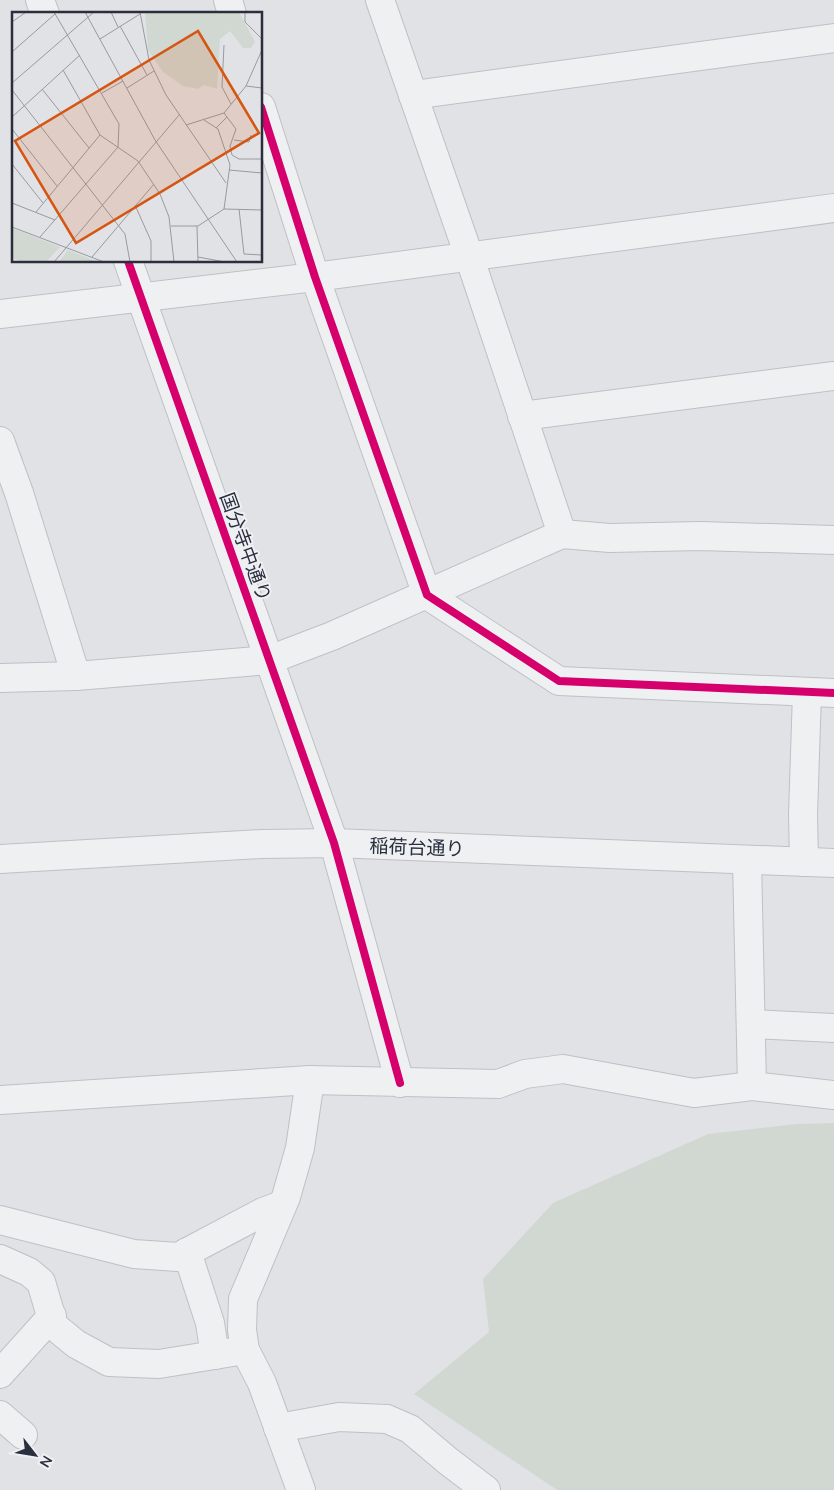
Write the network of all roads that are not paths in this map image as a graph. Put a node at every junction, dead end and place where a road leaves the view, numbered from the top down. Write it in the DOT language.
graph roads {
  1 [pos="40,0"];
  2 [pos="380,0"];
  3 [pos="44,12"];
  4 [pos="834,38"];
  5 [pos="413,96"];
  6 [pos="262,110"];
  7 [pos="834,208"];
  8 [pos="469,256"];
  9 [pos="128,262"];
  10 [pos="315,277"];
  11 [pos="141,298"];
  12 [pos="0,314"];
  13 [pos="834,376"];
  14 [pos="522,416"];
  15 [pos="0,442"];
  16 [pos="9,494"];
  17 [pos="562,534"];
  18 [pos="834,540"];
  19 [pos="427,595"];
  20 [pos="269,660"];
  21 [pos="76,676"];
  22 [pos="0,678"];
  23 [pos="807,693"];
  24 [pos="834,693"];
  25 [pos="334,843"];
  26 [pos="0,859"];
  27 [pos="747,860"];
  28 [pos="804,862"];
  29 [pos="834,864"];
  30 [pos="750,1024"];
  31 [pos="834,1028"];
  32 [pos="310,1080"];
  33 [pos="400,1083"];
  34 [pos="752,1086"];
  35 [pos="834,1095"];
  36 [pos="0,1100"];
  37 [pos="282,1205"];
  38 [pos="0,1220"];
  39 [pos="187,1252"];
  40 [pos="0,1259"];
  41 [pos="52,1316"];
  42 [pos="245,1350"];
  43 [pos="215,1355"];
  44 [pos="0,1374"];
  45 [pos="0,1415"];
  46 [pos="278,1428"];
  47 [pos="23,1435"];
  48 [pos="301,1490"];
  49 [pos="486,1490"];
  1 -- 3 [label="street"];
  2 -- 5 [label="street"];
  4 -- 5 [label="street"];
  5 -- 8 [label="street"];
  6 -- 10 [label="street"];
  7 -- 8 [label="street"];
  8 -- 10 [label="street"];
  8 -- 14 [label="street"];
  9 -- 11 [label="street, 国分寺中通り"];
  10 -- 11 [label="street"];
  10 -- 19 [label="street"];
  11 -- 12 [label="street"];
  11 -- 20 [label="street, 国分寺中通り"];
  13 -- 14 [label="street"];
  14 -- 17 [label="street"];
  15 -- 16 [label="street"];
  16 -- 21 [label="street"];
  17 -- 18 [label="street"];
  17 -- 19 [label="street"];
  19 -- 20 [label="street"];
  19 -- 23 [label="street"];
  20 -- 21 [label="street"];
  20 -- 25 [label="street, 国分寺中通り"];
  21 -- 22 [label="street"];
  23 -- 24 [label="street"];
  23 -- 28 [label="street"];
  25 -- 26 [label="street, 稲荷台通り"];
  25 -- 27 [label="street, 稲荷台通り"];
  25 -- 33 [label="street, 国分寺中通り"];
  27 -- 28 [label="street, 稲荷台通り"];
  27 -- 30 [label="street"];
  28 -- 29 [label="street, 稲荷台通り"];
  30 -- 31 [label="street"];
  30 -- 34 [label="street"];
  32 -- 33 [label="street"];
  32 -- 36 [label="street"];
  32 -- 37 [label="street"];
  33 -- 34 [label="street"];
  34 -- 35 [label="street"];
  37 -- 39 [label="street"];
  37 -- 42 [label="street"];
  38 -- 39 [label="street"];
  39 -- 43 [label="street"];
  40 -- 41 [label="street"];
  41 -- 43 [label="street"];
  41 -- 44 [label="street"];
  42 -- 43 [label="street"];
  42 -- 46 [label="street"];
  45 -- 47 [label="street"];
  46 -- 48 [label="street"];
  46 -- 49 [label="street"];
}
